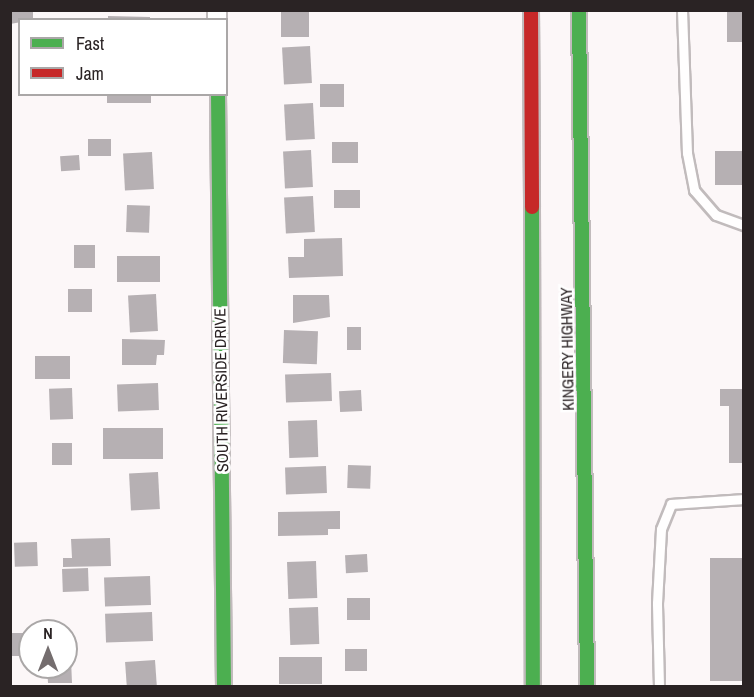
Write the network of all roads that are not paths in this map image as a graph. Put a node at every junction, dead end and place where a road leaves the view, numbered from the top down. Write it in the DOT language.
graph roads {
  1 [pos="531,10"];
  2 [pos="579,10"];
  3 [pos="682,10"];
  4 [pos="218,96"];
  5 [pos="744,225"];
  6 [pos="744,499"];
  7 [pos="224,687"];
  8 [pos="533,687"];
  9 [pos="587,687"];
  10 [pos="659,687"];
  1 -- 8 [label="main road, KINGERY HIGHWAY"];
  2 -- 9 [label="main road, KINGERY HIGHWAY"];
  3 -- 5 [label="lane"];
  4 -- 7 [label="main road, SOUTH RIVERSIDE DRIVE"];
  6 -- 10 [label="lane"];
}
